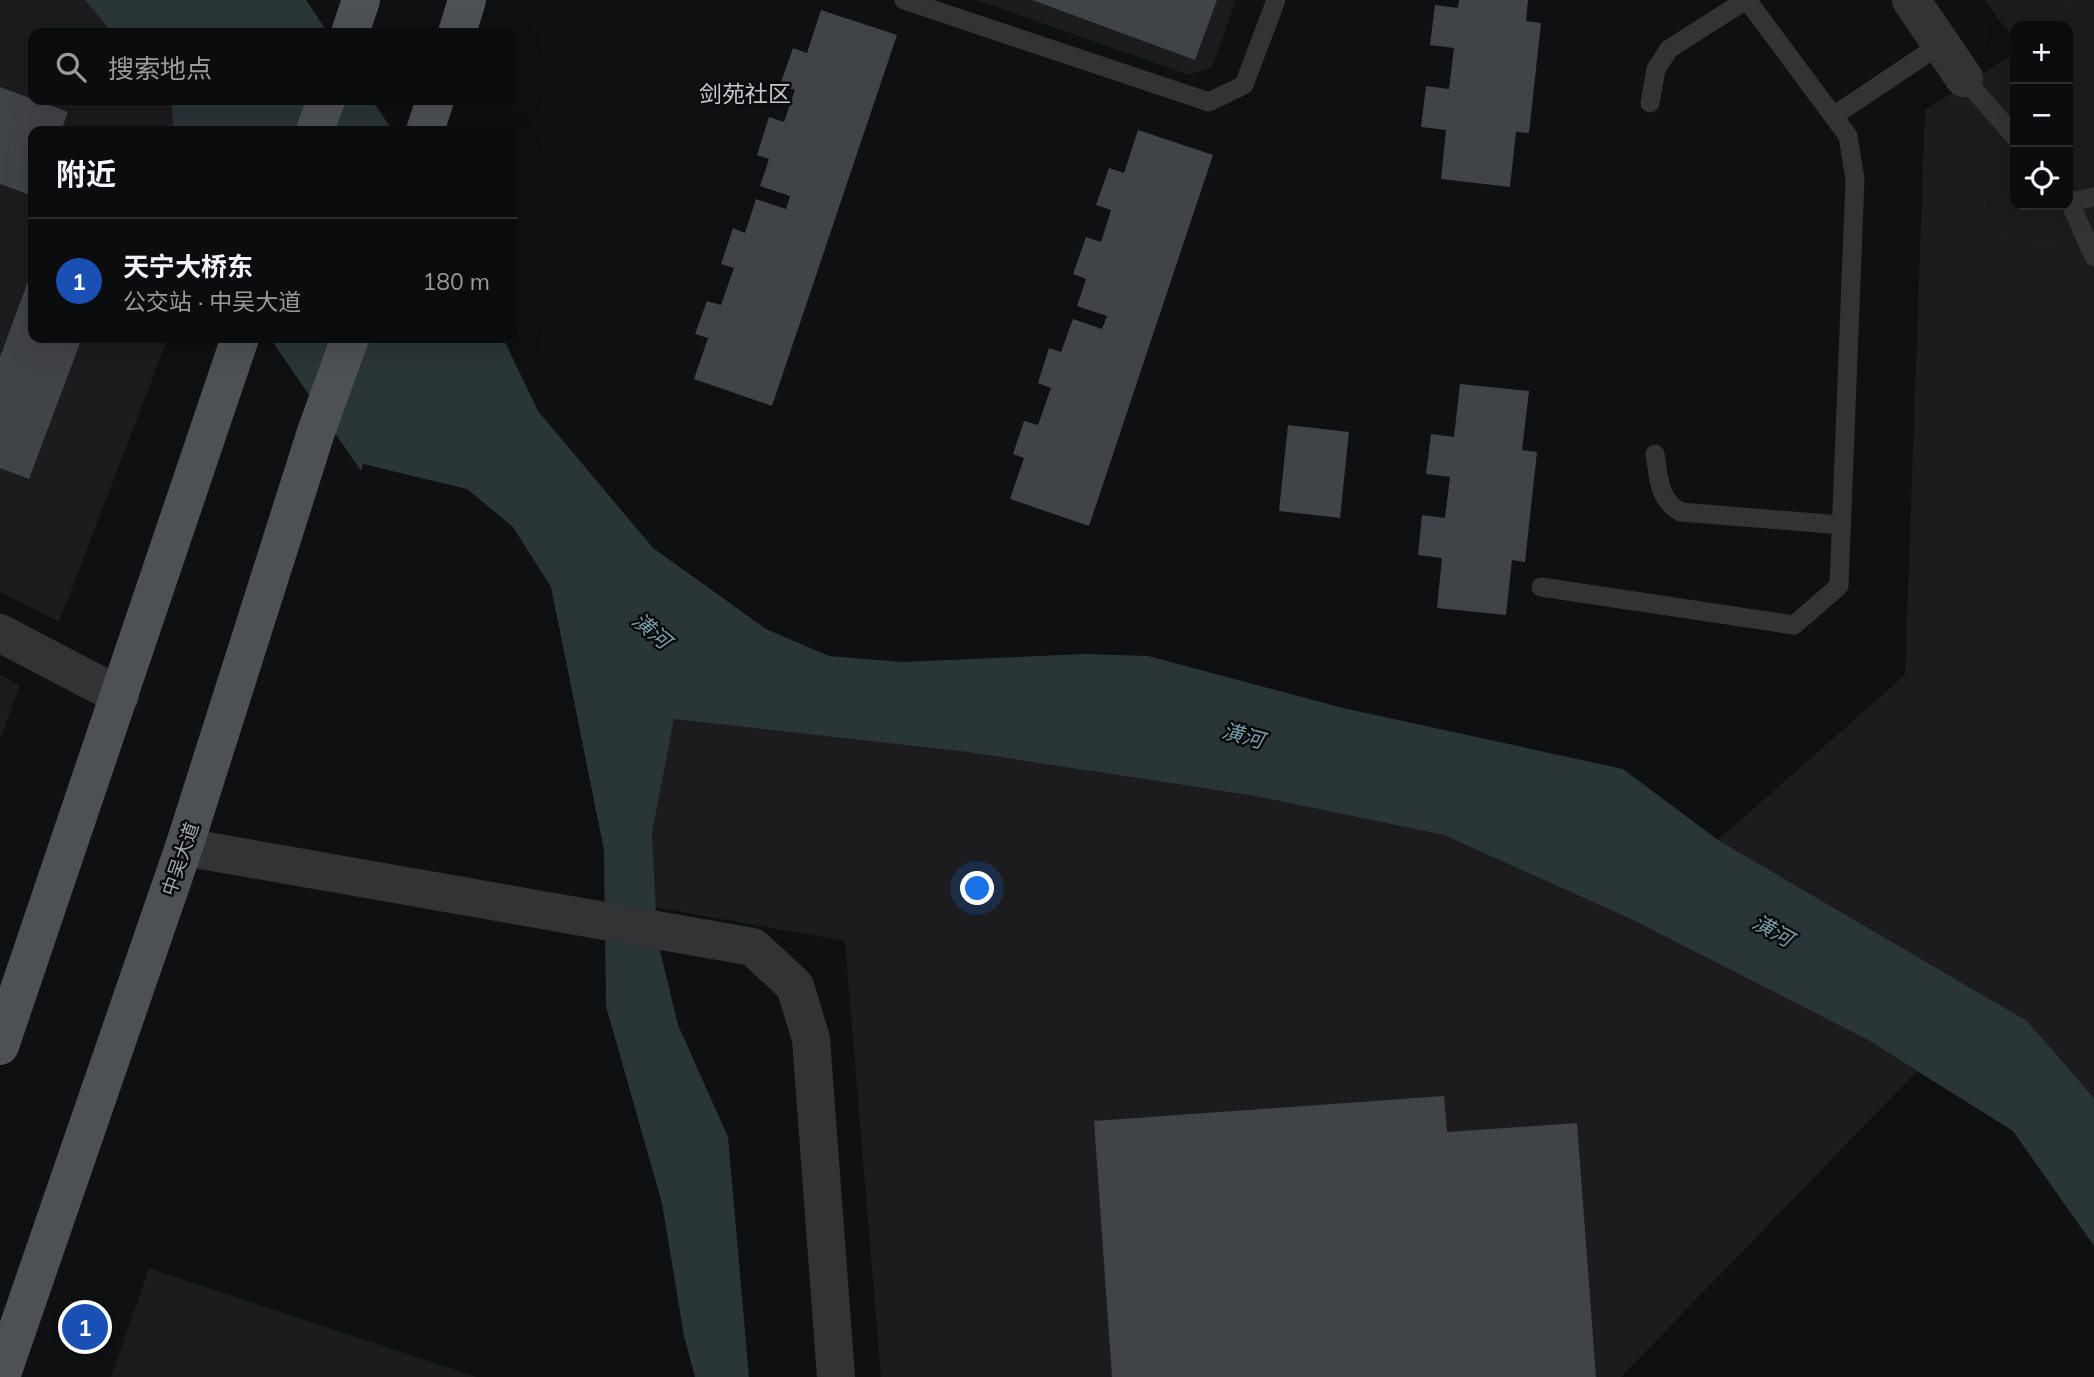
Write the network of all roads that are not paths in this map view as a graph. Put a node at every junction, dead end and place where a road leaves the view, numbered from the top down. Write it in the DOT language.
graph roads {
  1 [pos="467,0"];
  2 [pos="904,0"];
  3 [pos="1276,0"];
  4 [pos="1746,0"];
  5 [pos="1911,0"];
  6 [pos="459,28"];
  7 [pos="1941,44"];
  8 [pos="1964,78"];
  9 [pos="1650,103"];
  10 [pos="324,105"];
  11 [pos="433,105"];
  12 [pos="1835,115"];
  13 [pos="317,126"];
  14 [pos="427,126"];
  15 [pos="2010,131"];
  16 [pos="2094,197"];
  17 [pos="2073,200"];
  18 [pos="2073,207"];
  19 [pos="2094,257"];
  20 [pos="238,343"];
  21 [pos="348,343"];
  22 [pos="1655,454"];
  23 [pos="1842,525"];
  24 [pos="1541,587"];
  25 [pos="0,633"];
  26 [pos="120,696"];
  27 [pos="184,847"];
  28 [pos="0,1046"];
  29 [pos="1,1377"];
  30 [pos="836,1377"];
  1 -- 6 [label="main road"];
  2 -- 3 [label="lane"];
  4 -- 9 [label="lane"];
  4 -- 12 [label="lane"];
  5 -- 7 [label="street"];
  7 -- 8 [label="street"];
  7 -- 12 [label="lane"];
  8 -- 15 [label="lane"];
  10 -- 13 [label="main road"];
  11 -- 14 [label="main road"];
  12 -- 23 [label="lane"];
  16 -- 17 [label="lane"];
  18 -- 19 [label="lane"];
  20 -- 26 [label="main road"];
  21 -- 27 [label="main road, 中吴大道"];
  22 -- 23 [label="lane"];
  23 -- 24 [label="lane"];
  25 -- 26 [label="street"];
  26 -- 28 [label="main road"];
  27 -- 29 [label="main road, 中吴大道"];
  27 -- 30 [label="street"];
}
